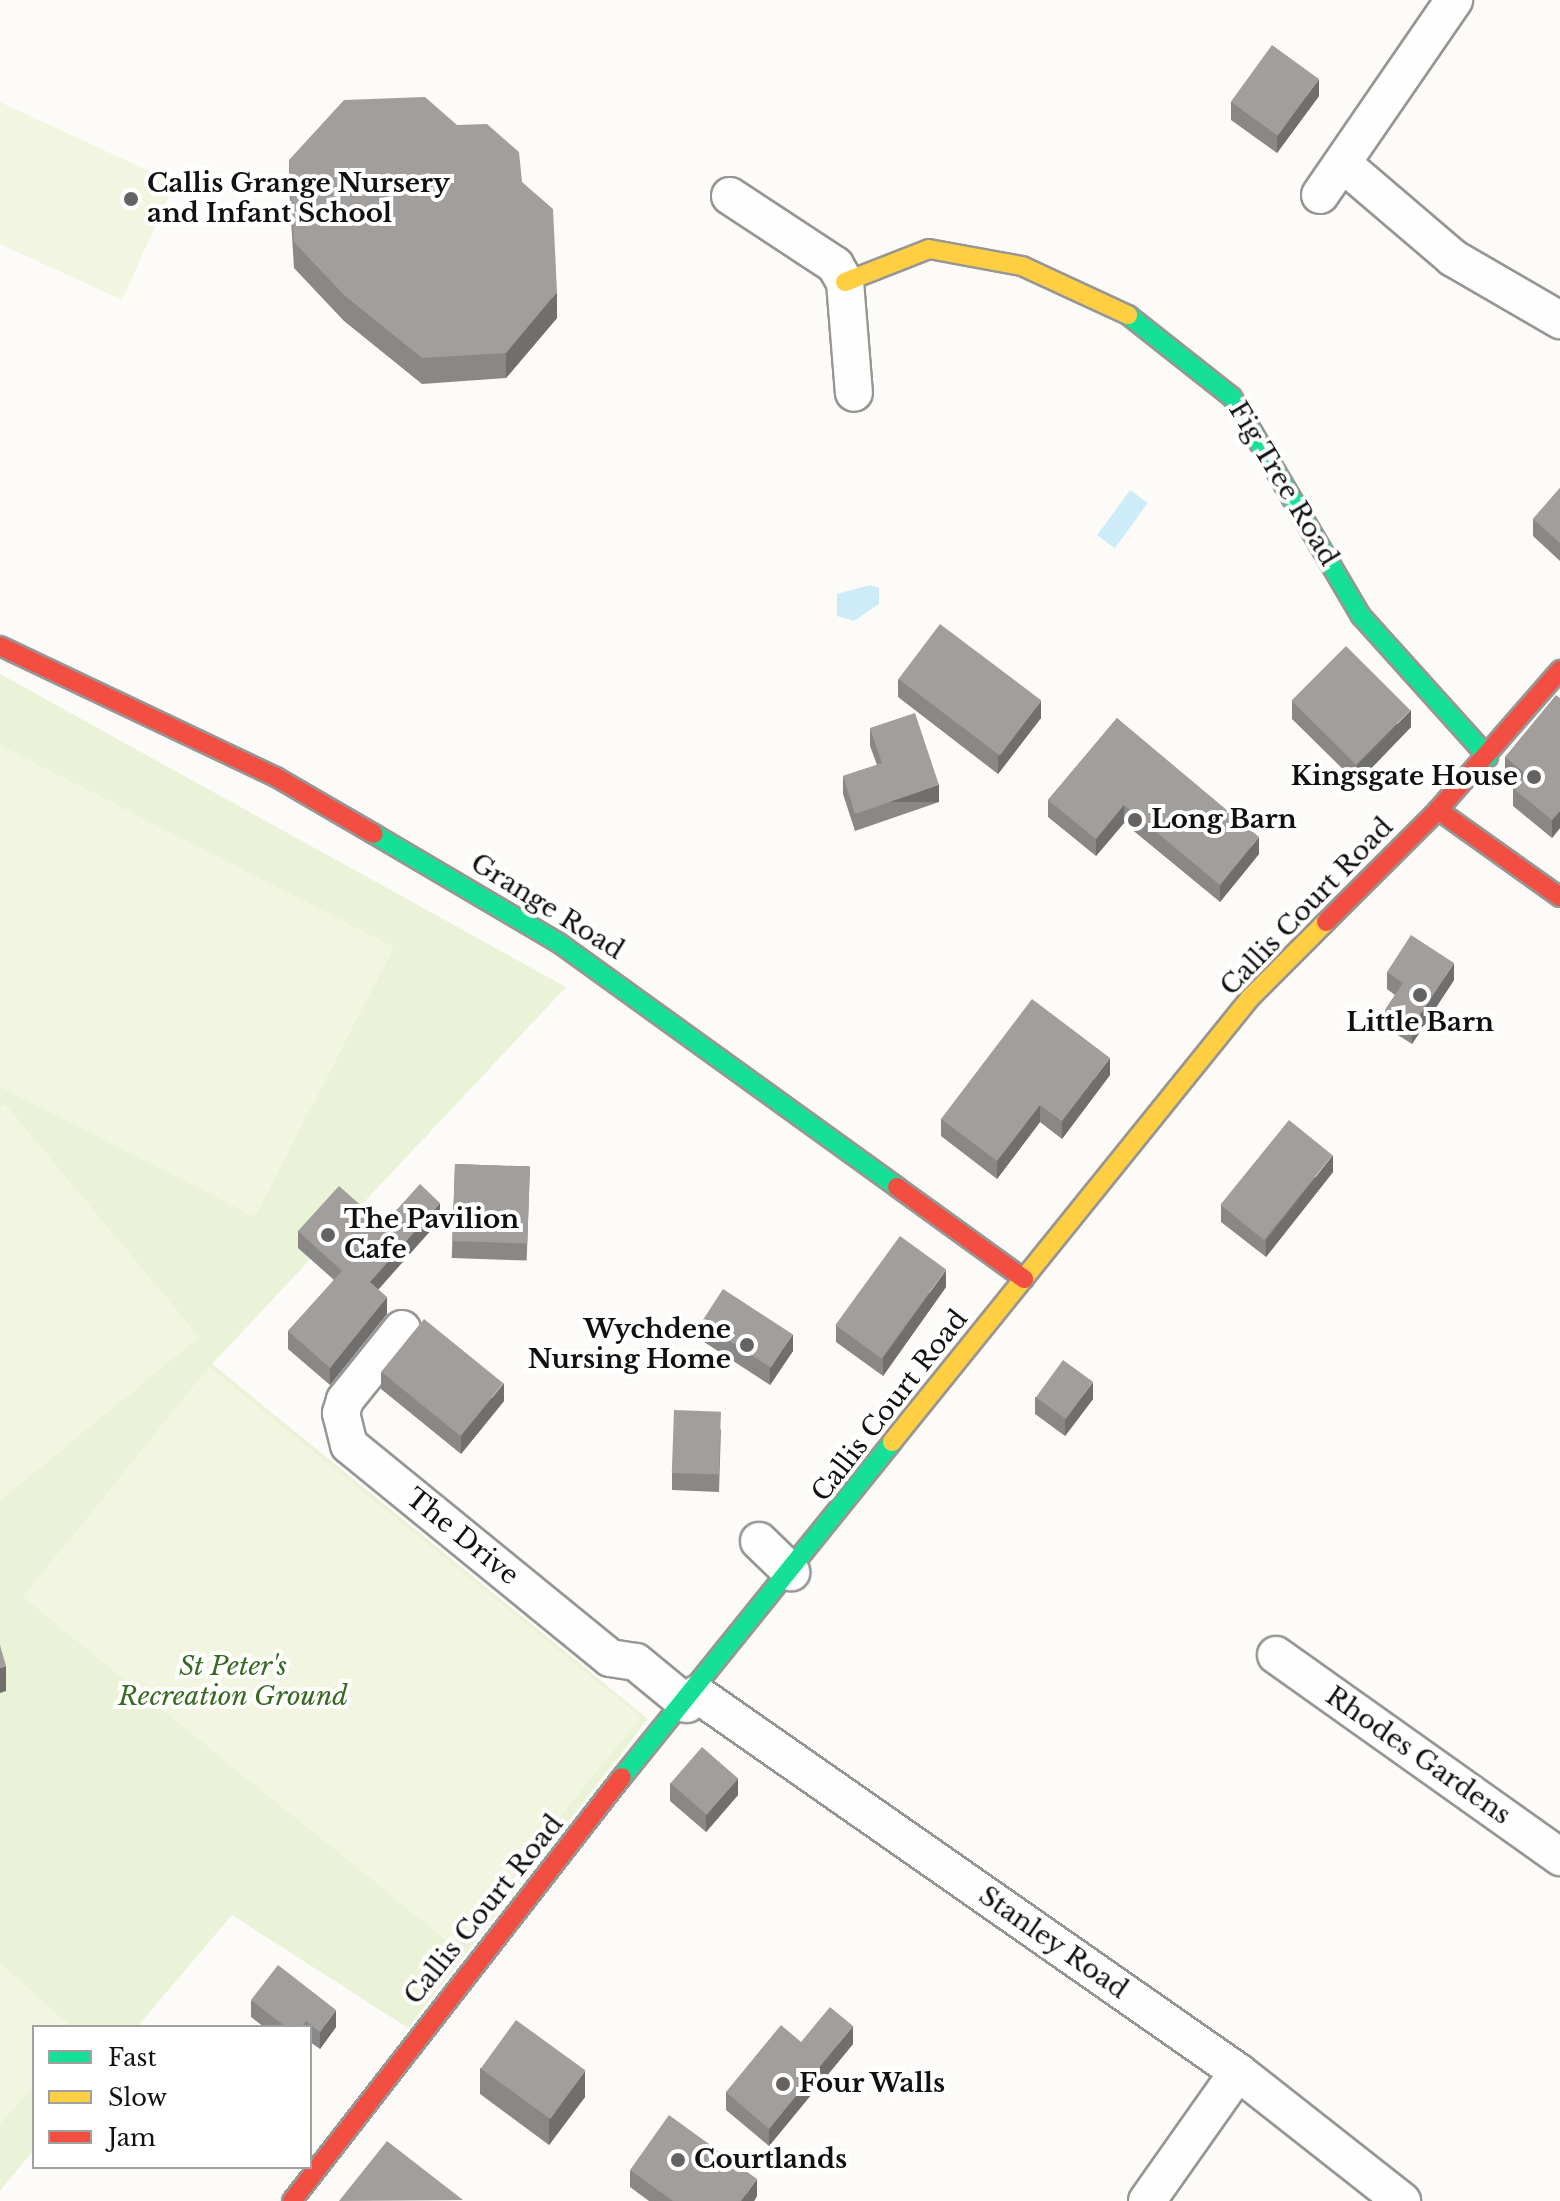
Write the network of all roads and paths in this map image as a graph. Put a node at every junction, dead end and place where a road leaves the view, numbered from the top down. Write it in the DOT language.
graph roads {
  1 [pos="1454,0"];
  2 [pos="1343,164"];
  3 [pos="1320,195"];
  4 [pos="743,215"];
  5 [pos="845,282"];
  6 [pos="1560,320"];
  7 [pos="857,393"];
  8 [pos="0,646"];
  9 [pos="1560,670"];
  10 [pos="1488,757"];
  11 [pos="1438,810"];
  12 [pos="1560,897"];
  13 [pos="1024,1279"];
  14 [pos="402,1329"];
  15 [pos="759,1541"];
  16 [pos="791,1572"];
  17 [pos="1277,1655"];
  18 [pos="692,1699"];
  19 [pos="1560,1857"];
  20 [pos="1238,2072"];
  21 [pos="292,2201"];
  22 [pos="1147,2201"];
  23 [pos="1402,2201"];
  1 -- 2 [label="street"];
  2 -- 3 [label="street"];
  2 -- 6 [label="street"];
  4 -- 5 [label="street"];
  5 -- 7 [label="street"];
  5 -- 10 [label="street, Fig Tree Road"];
  8 -- 13 [label="street, Grange Road"];
  9 -- 10 [label="street, Callis Court Road"];
  10 -- 11 [label="street, Callis Court Road"];
  11 -- 12 [label="street"];
  11 -- 13 [label="street, Callis Court Road"];
  13 -- 16 [label="street, Callis Court Road"];
  14 -- 18 [label="street, The Drive"];
  15 -- 16 [label="street"];
  16 -- 18 [label="street, Callis Court Road"];
  17 -- 19 [label="street, Rhodes Gardens"];
  18 -- 20 [label="street, Stanley Road"];
  18 -- 21 [label="street, Callis Court Road"];
  20 -- 22 [label="street"];
  20 -- 23 [label="street, Stanley Road"];
}
